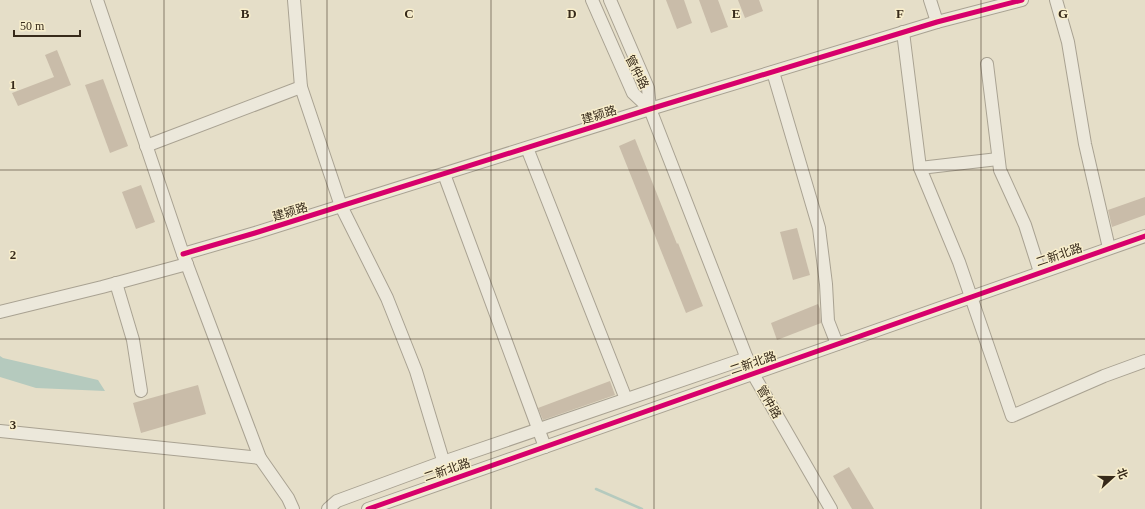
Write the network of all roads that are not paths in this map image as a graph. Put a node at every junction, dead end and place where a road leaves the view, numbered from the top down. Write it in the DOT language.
graph roads {
  1 [pos="97,0"];
  2 [pos="294,0"];
  3 [pos="592,0"];
  4 [pos="610,0"];
  5 [pos="930,0"];
  6 [pos="1022,0"];
  7 [pos="1056,0"];
  8 [pos="936,22"];
  9 [pos="902,32"];
  10 [pos="987,64"];
  11 [pos="773,72"];
  12 [pos="301,87"];
  13 [pos="650,109"];
  14 [pos="146,146"];
  15 [pos="527,148"];
  16 [pos="998,159"];
  17 [pos="920,168"];
  18 [pos="444,174"];
  19 [pos="341,206"];
  20 [pos="1145,236"];
  21 [pos="1109,248"];
  22 [pos="185,259"];
  23 [pos="1040,272"];
  24 [pos="116,283"];
  25 [pos="971,297"];
  26 [pos="0,312"];
  27 [pos="837,344"];
  28 [pos="747,358"];
  29 [pos="1145,361"];
  30 [pos="753,374"];
  31 [pos="141,391"];
  32 [pos="626,399"];
  33 [pos="539,429"];
  34 [pos="0,432"];
  35 [pos="545,447"];
  36 [pos="260,458"];
  37 [pos="443,462"];
  38 [pos="449,480"];
  39 [pos="293,509"];
  40 [pos="328,509"];
  41 [pos="368,509"];
  42 [pos="831,509"];
  1 -- 14 [label="street"];
  2 -- 12 [label="street"];
  3 -- 13 [label="street, 管仲路"];
  4 -- 13 [label="street, 管仲路"];
  5 -- 8 [label="street"];
  6 -- 8 [label="street, 建颍路"];
  7 -- 21 [label="street"];
  8 -- 9 [label="street, 建颍路"];
  9 -- 11 [label="street, 建颍路"];
  9 -- 17 [label="street"];
  10 -- 16 [label="street"];
  11 -- 13 [label="street, 建颍路"];
  11 -- 27 [label="street"];
  12 -- 14 [label="street"];
  12 -- 19 [label="street"];
  13 -- 15 [label="street, 建颍路"];
  13 -- 28 [label="street, 管仲路"];
  14 -- 22 [label="street"];
  15 -- 18 [label="street, 建颍路"];
  15 -- 32 [label="street"];
  16 -- 17 [label="street"];
  16 -- 23 [label="street"];
  17 -- 25 [label="street"];
  18 -- 19 [label="street, 建颍路"];
  18 -- 33 [label="street"];
  19 -- 22 [label="street, 建颍路"];
  19 -- 37 [label="street"];
  20 -- 21 [label="street, 二新北路"];
  21 -- 23 [label="street, 二新北路"];
  22 -- 24 [label="street, 建颍路"];
  22 -- 36 [label="street"];
  23 -- 25 [label="street, 二新北路"];
  24 -- 26 [label="street, 建颍路"];
  24 -- 31 [label="street"];
  25 -- 27 [label="street, 二新北路"];
  25 -- 29 [label="street"];
  27 -- 30 [label="street, 二新北路"];
  28 -- 30 [label="street, 管仲路"];
  28 -- 32 [label="street"];
  30 -- 35 [label="street, 二新北路"];
  30 -- 42 [label="street, 管仲路"];
  32 -- 33 [label="street"];
  33 -- 35 [label="street"];
  33 -- 37 [label="street"];
  34 -- 36 [label="street"];
  35 -- 38 [label="street, 二新北路"];
  36 -- 39 [label="street"];
  37 -- 38 [label="street"];
  37 -- 40 [label="street"];
  38 -- 41 [label="street, 二新北路"];
}
